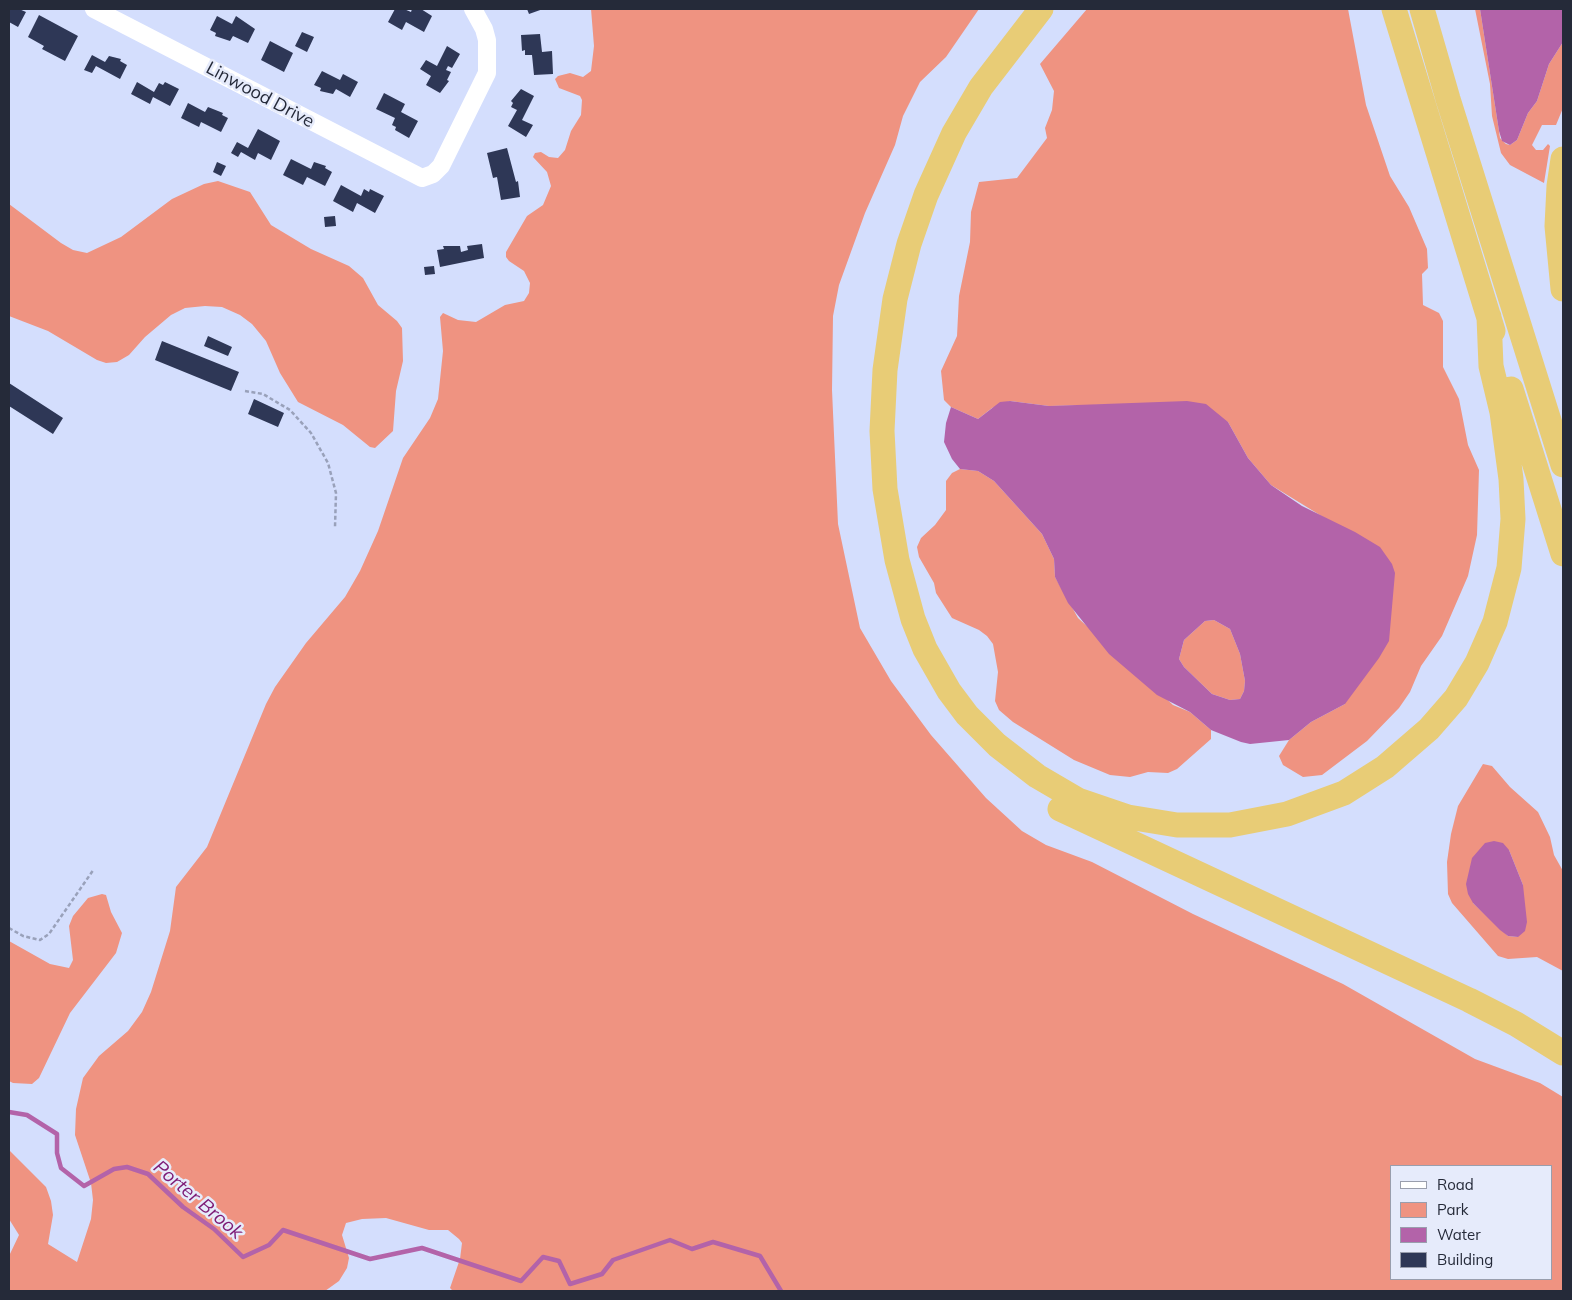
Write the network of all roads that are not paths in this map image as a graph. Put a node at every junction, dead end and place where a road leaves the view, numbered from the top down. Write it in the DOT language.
graph roads {
  1 [pos="94,9"];
  2 [pos="473,9"];
  3 [pos="1019,9"];
  4 [pos="1041,9"];
  5 [pos="1394,9"];
  6 [pos="1422,9"];
  7 [pos="1433,9"];
  8 [pos="1448,98"];
  9 [pos="1563,159"];
  10 [pos="1563,289"];
  11 [pos="1489,317"];
  12 [pos="1563,465"];
  13 [pos="1563,554"];
  14 [pos="1563,1053"];
  1 -- 2 [label="street, Linwood Drive"];
  3 -- 14 [label="highway"];
  4 -- 11 [label="highway"];
  5 -- 11 [label="highway"];
  6 -- 8 [label="highway"];
  7 -- 8 [label="highway"];
  8 -- 12 [label="highway"];
  9 -- 10 [label="highway"];
  11 -- 13 [label="highway"];
}
